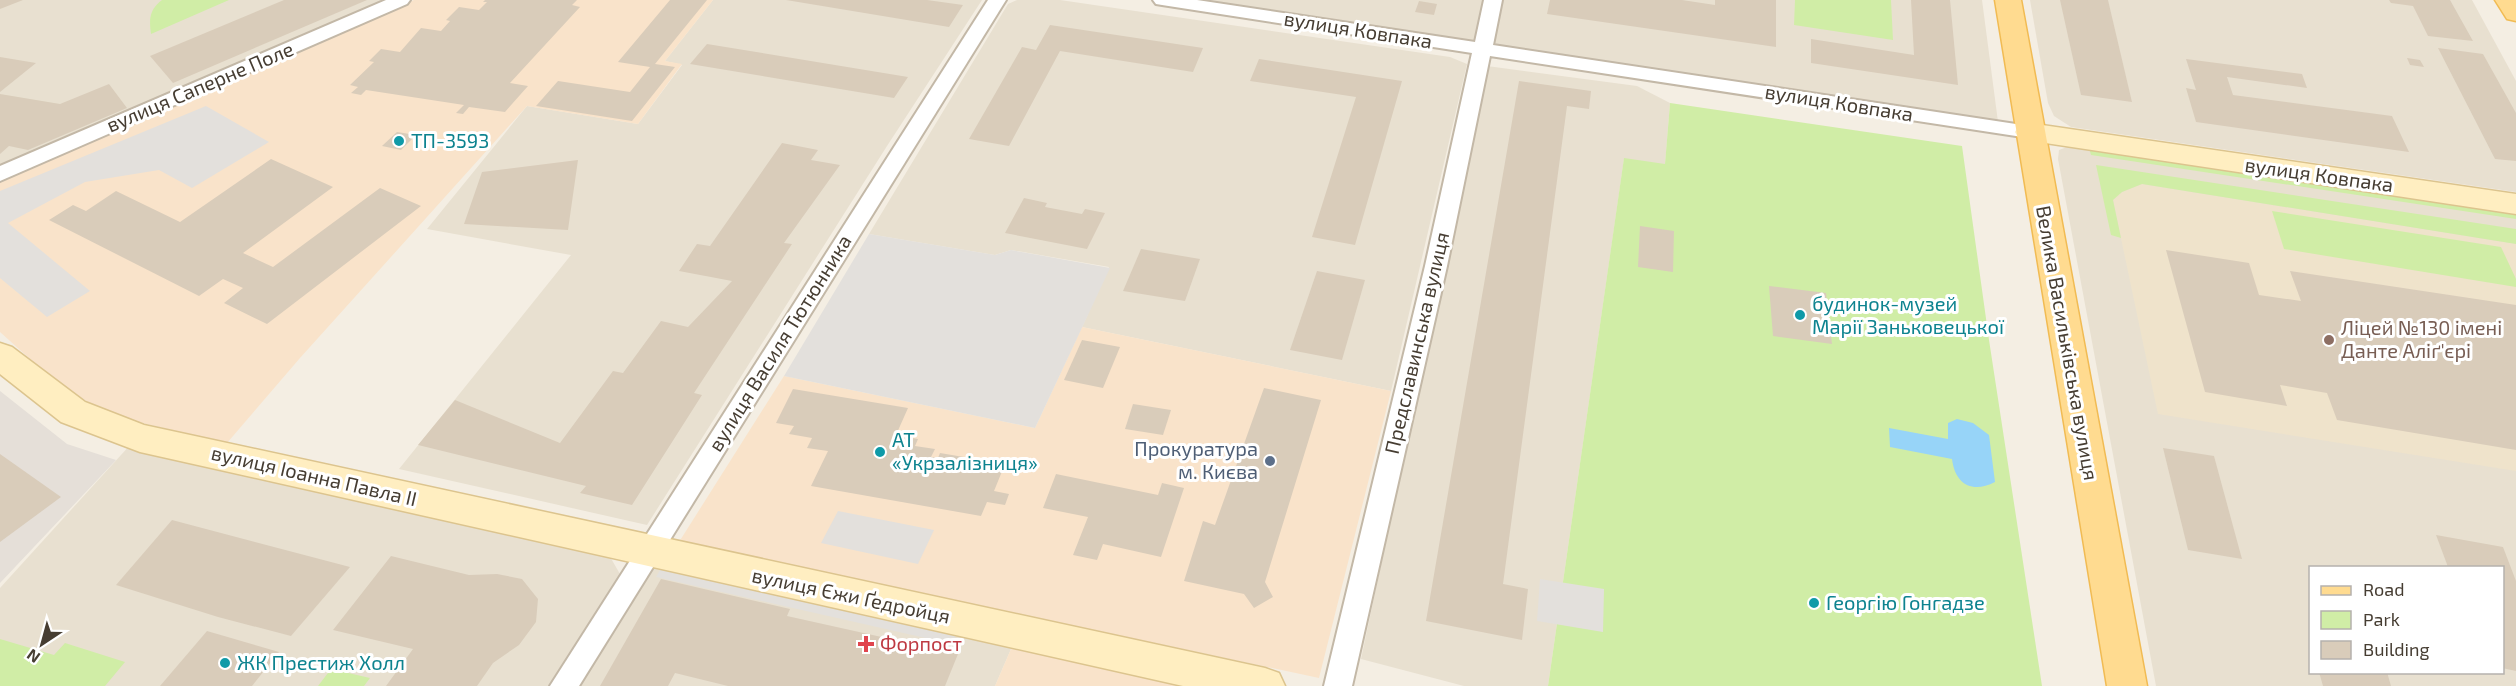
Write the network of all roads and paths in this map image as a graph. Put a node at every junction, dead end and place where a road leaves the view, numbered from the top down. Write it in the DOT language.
graph roads {
  1 [pos="401,0"];
  2 [pos="997,0"];
  3 [pos="1162,0"];
  4 [pos="1493,0"];
  5 [pos="2008,0"];
  6 [pos="2508,0"];
  7 [pos="2516,13"];
  8 [pos="1482,49"];
  9 [pos="2029,132"];
  10 [pos="0,174"];
  11 [pos="2516,204"];
  12 [pos="0,356"];
  13 [pos="648,551"];
  14 [pos="564,686"];
  15 [pos="1265,686"];
  16 [pos="1338,686"];
  17 [pos="2127,686"];
  1 -- 10 [label="street, вулиця Саперне Поле"];
  2 -- 13 [label="street, вулиця Василя Тютюнника"];
  3 -- 8 [label="street, вулиця Ковпака"];
  4 -- 8 [label="street, Предславинська вулиця"];
  5 -- 9 [label="main road, Велика Васильківська вулиця"];
  6 -- 7 [label="main road"];
  8 -- 9 [label="street, вулиця Ковпака"];
  8 -- 16 [label="street, Предславинська вулиця"];
  9 -- 11 [label="street, вулиця Ковпака"];
  9 -- 17 [label="main road, Велика Васильківська вулиця"];
  12 -- 13 [label="street, вулиця Іоанна Павла II"];
  13 -- 14 [label="street, вулиця Василя Тютюнника"];
  13 -- 15 [label="street, вулиця Єжи Ґедройця"];
}
